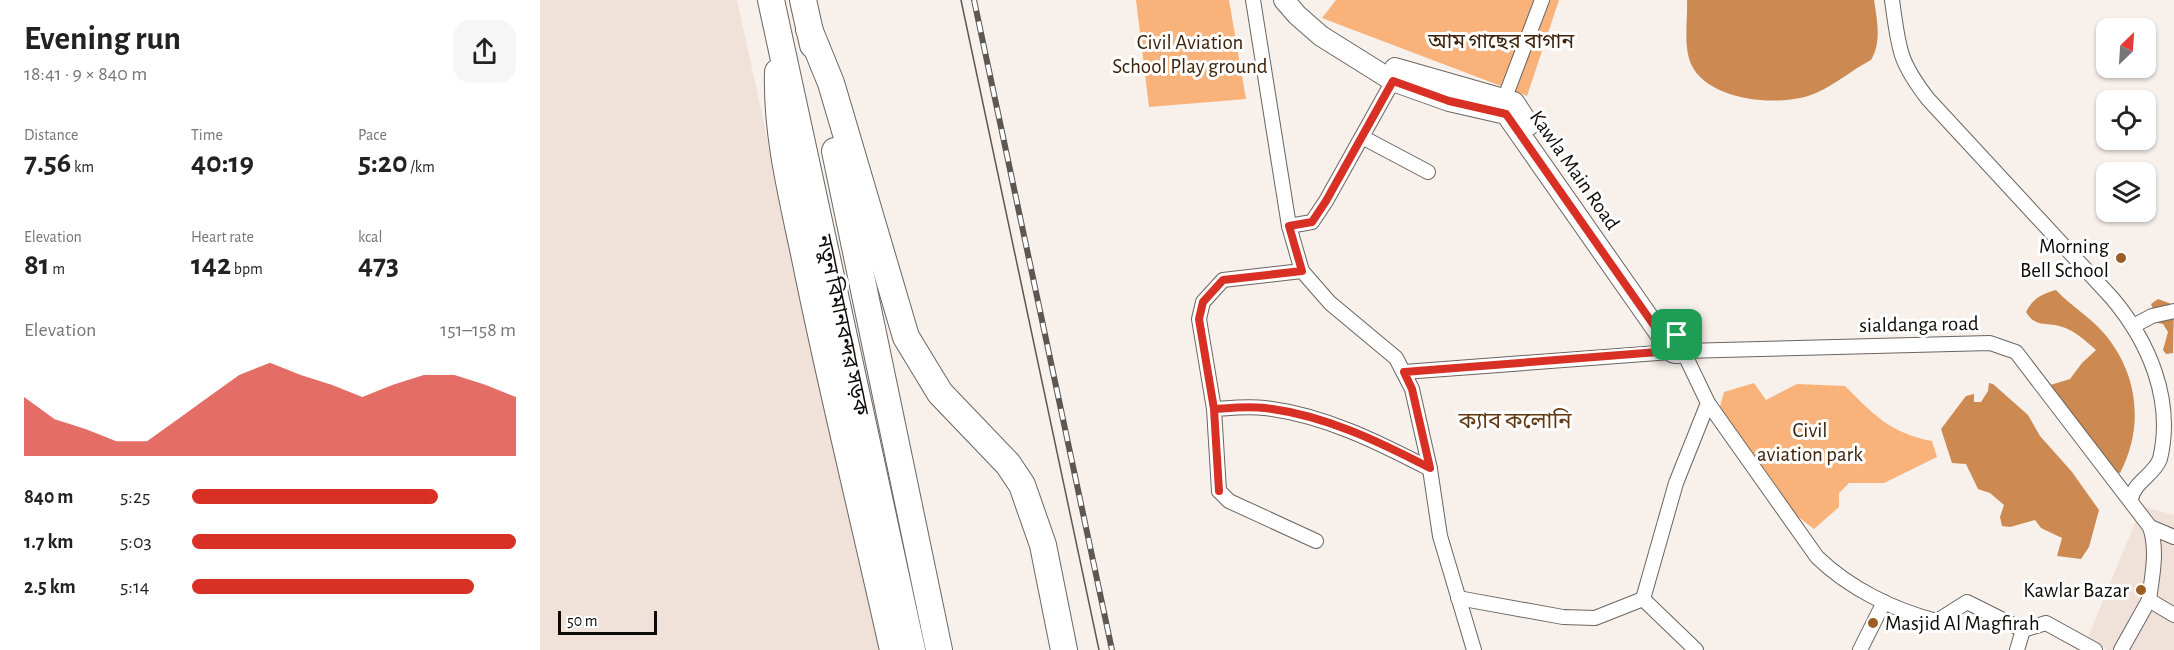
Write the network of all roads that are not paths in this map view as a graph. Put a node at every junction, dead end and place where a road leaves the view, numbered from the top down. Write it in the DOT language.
graph roads {
  1 [pos="771,0"];
  2 [pos="802,0"];
  3 [pos="1253,0"];
  4 [pos="1284,0"];
  5 [pos="1298,0"];
  6 [pos="1542,0"];
  7 [pos="1893,0"];
  8 [pos="810,29"];
  9 [pos="780,37"];
  10 [pos="1393,81"];
  11 [pos="1504,100"];
  12 [pos="1362,137"];
  13 [pos="1428,172"];
  14 [pos="1289,226"];
  15 [pos="1302,271"];
  16 [pos="2174,311"];
  17 [pos="2135,325"];
  18 [pos="1675,345"];
  19 [pos="1404,372"];
  20 [pos="1708,403"];
  21 [pos="1216,456"];
  22 [pos="1430,468"];
  23 [pos="2131,499"];
  24 [pos="2150,527"];
  25 [pos="2174,537"];
  26 [pos="1316,541"];
  27 [pos="1458,598"];
  28 [pos="1643,599"];
  29 [pos="2149,600"];
  30 [pos="1884,602"];
  31 [pos="2174,615"];
  32 [pos="2023,630"];
  33 [pos="893,650"];
  34 [pos="912,650"];
  35 [pos="939,650"];
  36 [pos="1064,650"];
  37 [pos="1474,650"];
  38 [pos="1696,650"];
  39 [pos="1860,650"];
  40 [pos="2017,650"];
  41 [pos="2095,650"];
  42 [pos="2121,650"];
  1 -- 9 [label="highway, নতুন বিমানবন্দর সড়ক"];
  2 -- 8 [label="highway, নতুন বিমানবন্দর সড়ক"];
  3 -- 14 [label="street"];
  4 -- 10 [label="street, Kawla Main Road"];
  5 -- 11 [label="street, Kawla Main Road"];
  6 -- 11 [label="street"];
  7 -- 17 [label="street"];
  8 -- 35 [label="highway, নতুন বিমানবন্দর সড়ক"];
  8 -- 36 [label="highway"];
  9 -- 33 [label="highway"];
  9 -- 34 [label="highway, নতুন বিমানবন্দর সড়ক"];
  10 -- 12 [label="street"];
  10 -- 18 [label="street, Kawla Main Road"];
  11 -- 18 [label="street, Kawla Main Road"];
  12 -- 13 [label="street"];
  12 -- 14 [label="street"];
  14 -- 15 [label="street"];
  15 -- 19 [label="street"];
  15 -- 21 [label="street"];
  16 -- 17 [label="street"];
  17 -- 23 [label="street"];
  18 -- 19 [label="street, sialdanga road"];
  18 -- 20 [label="street"];
  18 -- 23 [label="street, sialdanga road"];
  19 -- 22 [label="street"];
  20 -- 28 [label="street"];
  20 -- 30 [label="street"];
  21 -- 22 [label="street"];
  21 -- 26 [label="street"];
  22 -- 27 [label="street"];
  23 -- 24 [label="street, sialdanga road"];
  24 -- 25 [label="street"];
  24 -- 29 [label="street"];
  27 -- 28 [label="street"];
  27 -- 37 [label="street"];
  28 -- 38 [label="street"];
  29 -- 31 [label="street"];
  29 -- 42 [label="street"];
  30 -- 32 [label="street"];
  30 -- 39 [label="street"];
  32 -- 40 [label="street"];
  32 -- 41 [label="street"];
}
